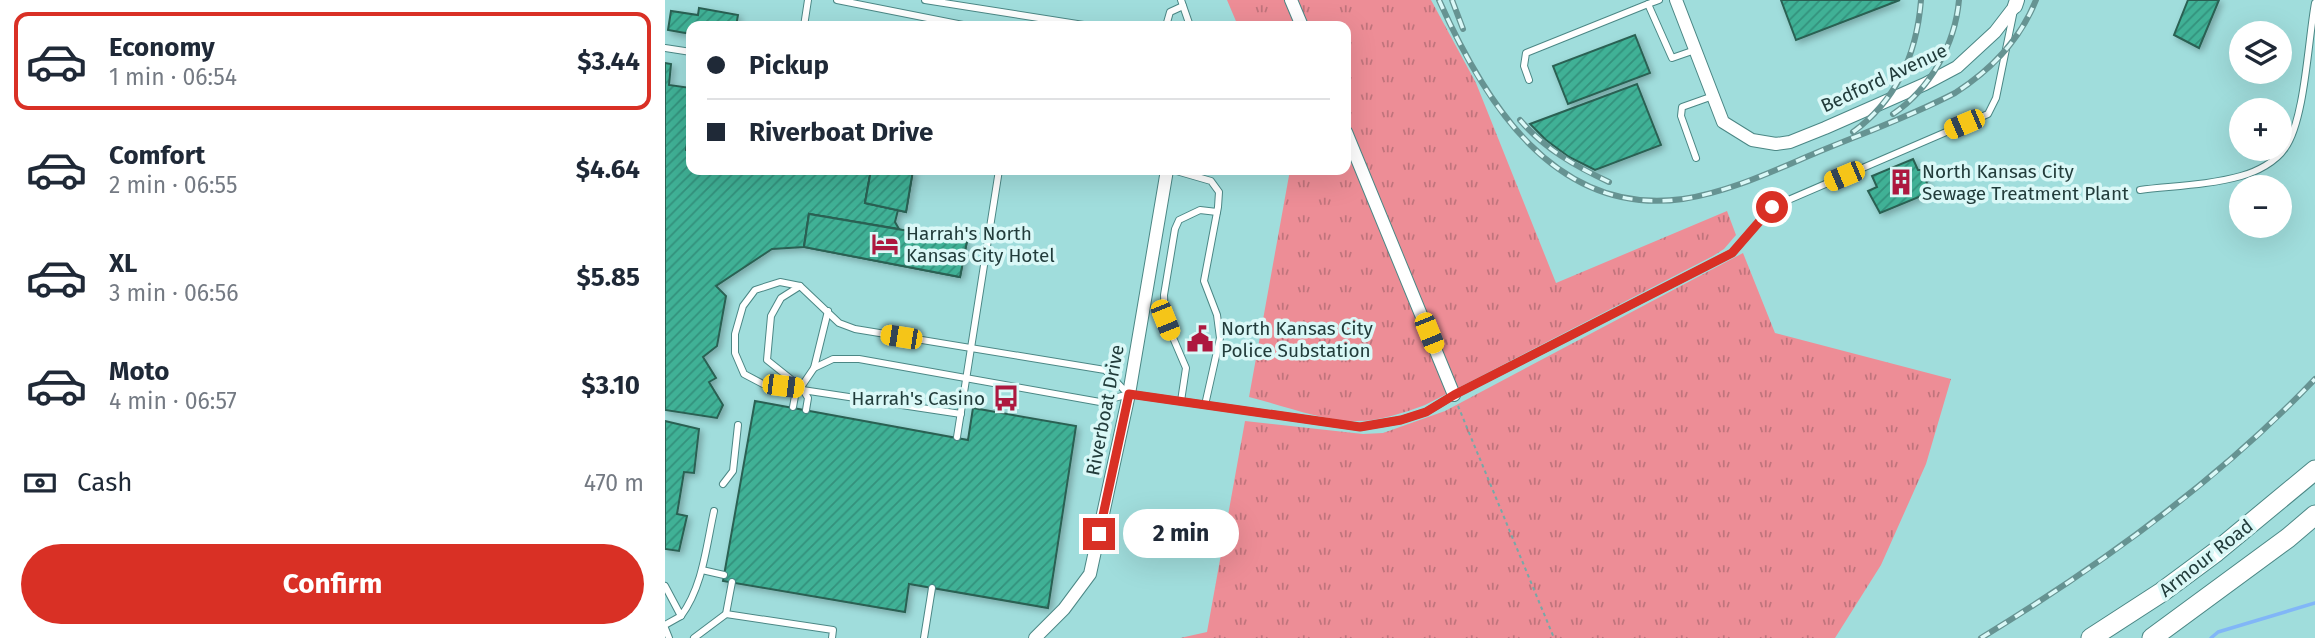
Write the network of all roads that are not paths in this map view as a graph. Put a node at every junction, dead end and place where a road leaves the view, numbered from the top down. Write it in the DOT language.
graph roads {
  1 [pos="808,0"];
  2 [pos="837,0"];
  3 [pos="925,0"];
  4 [pos="1291,0"];
  5 [pos="1659,0"];
  6 [pos="1680,1"];
  7 [pos="1182,3"];
  8 [pos="2016,3"];
  9 [pos="2315,3"];
  10 [pos="1648,4"];
  11 [pos="805,21"];
  12 [pos="943,21"];
  13 [pos="1058,21"];
  14 [pos="1167,21"];
  15 [pos="1188,21"];
  16 [pos="1300,21"];
  17 [pos="665,48"];
  18 [pos="1695,50"];
  19 [pos="686,51"];
  20 [pos="1529,80"];
  21 [pos="1713,96"];
  22 [pos="1351,144"];
  23 [pos="1696,158"];
  24 [pos="998,175"];
  25 [pos="1166,175"];
  26 [pos="1190,175"];
  27 [pos="2140,190"];
  28 [pos="1217,212"];
  29 [pos="800,286"];
  30 [pos="828,311"];
  31 [pos="971,348"];
  32 [pos="814,368"];
  33 [pos="966,379"];
  34 [pos="802,388"];
  35 [pos="1129,394"];
  36 [pos="1454,395"];
  37 [pos="1181,401"];
  38 [pos="1205,405"];
  39 [pos="793,407"];
  40 [pos="806,410"];
  41 [pos="961,414"];
  42 [pos="738,425"];
  43 [pos="957,438"];
  44 [pos="2315,470"];
  45 [pos="723,484"];
  46 [pos="714,511"];
  47 [pos="2315,515"];
  48 [pos="702,570"];
  49 [pos="724,575"];
  50 [pos="732,582"];
  51 [pos="665,586"];
  52 [pos="932,588"];
  53 [pos="726,614"];
  54 [pos="681,616"];
  55 [pos="665,627"];
  56 [pos="669,638"];
  57 [pos="694,638"];
  58 [pos="832,638"];
  59 [pos="924,638"];
  60 [pos="1035,638"];
  61 [pos="2091,638"];
  62 [pos="2152,638"];
  1 -- 11 [label="lane"];
  2 -- 12 [label="lane"];
  3 -- 13 [label="lane"];
  4 -- 16 [label="street"];
  5 -- 10 [label="lane"];
  6 -- 18 [label="street"];
  7 -- 14 [label="lane"];
  7 -- 15 [label="lane"];
  8 -- 21 [label="street, Bedford Avenue"];
  8 -- 36 [label="lane"];
  9 -- 27 [label="lane"];
  10 -- 18 [label="lane"];
  10 -- 20 [label="lane"];
  17 -- 19 [label="lane"];
  18 -- 21 [label="street"];
  21 -- 23 [label="lane"];
  22 -- 36 [label="street"];
  24 -- 31 [label="lane"];
  25 -- 35 [label="street, Riverboat Drive"];
  26 -- 28 [label="lane"];
  28 -- 37 [label="lane"];
  28 -- 38 [label="lane"];
  29 -- 30 [label="lane"];
  29 -- 34 [label="lane"];
  29 -- 34 [label="lane"];
  30 -- 31 [label="lane"];
  30 -- 32 [label="lane"];
  31 -- 33 [label="lane"];
  31 -- 35 [label="lane"];
  32 -- 33 [label="lane"];
  32 -- 34 [label="lane"];
  33 -- 35 [label="lane"];
  33 -- 41 [label="lane"];
  34 -- 39 [label="lane"];
  34 -- 40 [label="lane"];
  34 -- 41 [label="lane"];
  35 -- 37 [label="lane"];
  35 -- 60 [label="street, Riverboat Drive"];
  36 -- 38 [label="lane"];
  37 -- 38 [label="lane"];
  41 -- 43 [label="lane"];
  42 -- 45 [label="lane"];
  44 -- 61 [label="highway, Armour Road"];
  46 -- 48 [label="lane"];
  47 -- 62 [label="highway, Armour Road"];
  48 -- 49 [label="lane"];
  48 -- 54 [label="lane"];
  50 -- 53 [label="lane"];
  51 -- 54 [label="lane"];
  52 -- 59 [label="lane"];
  53 -- 57 [label="lane"];
  53 -- 58 [label="lane"];
  54 -- 55 [label="lane"];
  55 -- 56 [label="lane"];
}
